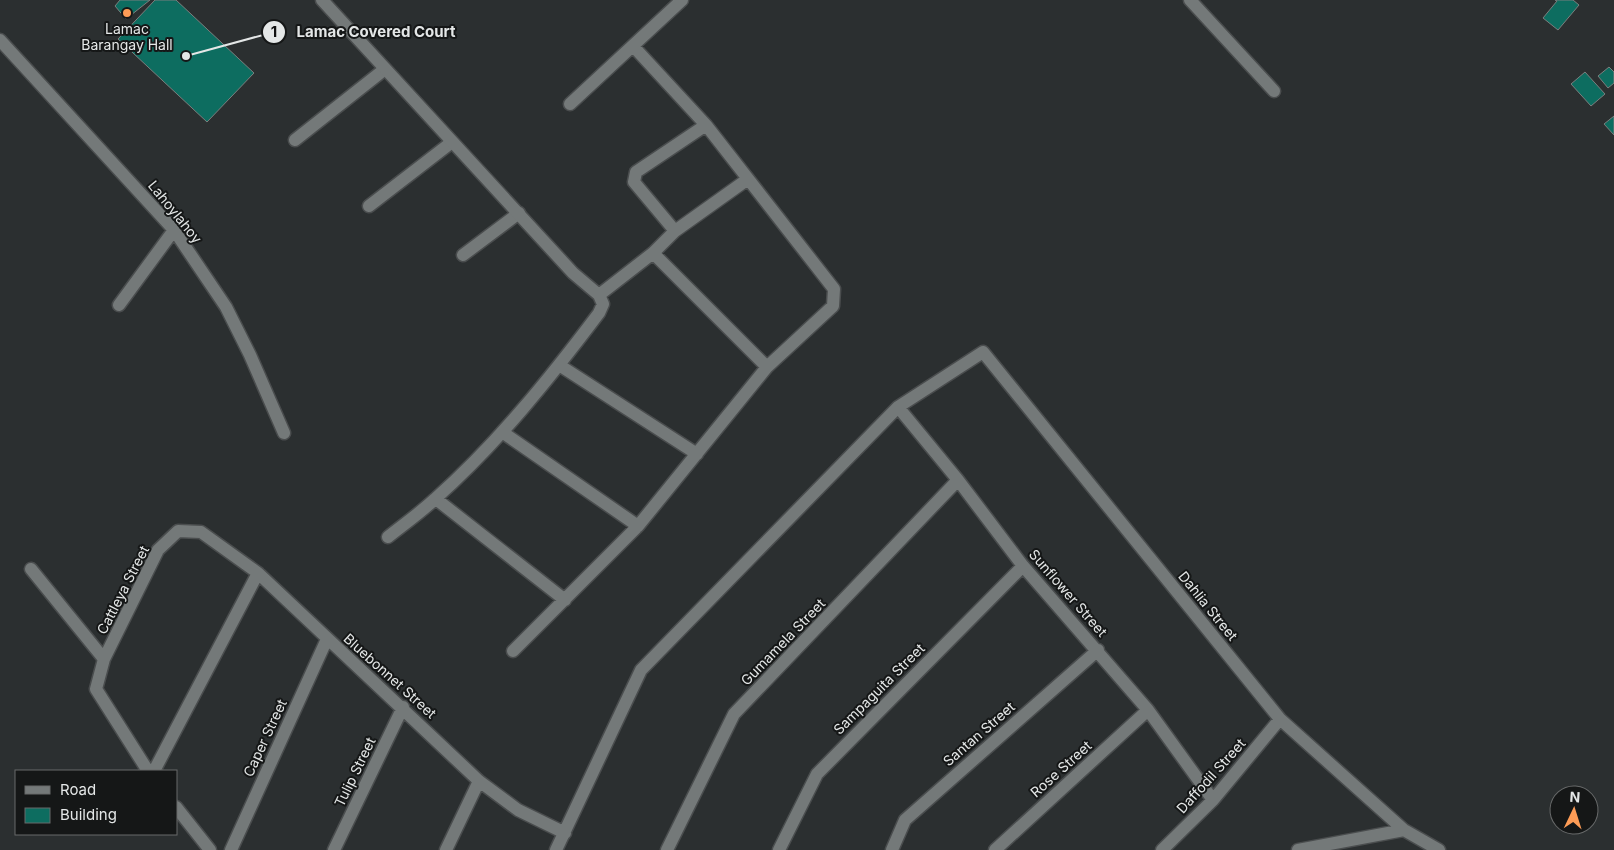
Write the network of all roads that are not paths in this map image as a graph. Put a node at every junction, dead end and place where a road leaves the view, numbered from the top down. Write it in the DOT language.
graph roads {
  1 [pos="322,0"];
  2 [pos="682,0"];
  3 [pos="1190,0"];
  4 [pos="0,40"];
  5 [pos="633,46"];
  6 [pos="385,69"];
  7 [pos="1274,91"];
  8 [pos="570,104"];
  9 [pos="706,125"];
  10 [pos="295,140"];
  11 [pos="452,142"];
  12 [pos="748,179"];
  13 [pos="369,206"];
  14 [pos="519,213"];
  15 [pos="174,230"];
  16 [pos="675,231"];
  17 [pos="653,253"];
  18 [pos="463,255"];
  19 [pos="599,295"];
  20 [pos="119,304"];
  21 [pos="559,365"];
  22 [pos="767,367"];
  23 [pos="898,407"];
  24 [pos="502,432"];
  25 [pos="284,433"];
  26 [pos="697,454"];
  27 [pos="958,480"];
  28 [pos="436,499"];
  29 [pos="638,526"];
  30 [pos="201,532"];
  31 [pos="388,537"];
  32 [pos="1023,566"];
  33 [pos="31,569"];
  34 [pos="258,573"];
  35 [pos="565,600"];
  36 [pos="328,640"];
  37 [pos="1098,650"];
  38 [pos="513,651"];
  39 [pos="104,659"];
  40 [pos="403,707"];
  41 [pos="1148,710"];
  42 [pos="1280,719"];
  43 [pos="147,770"];
  44 [pos="155,770"];
  45 [pos="480,781"];
  46 [pos="1213,800"];
  47 [pos="178,810"];
  48 [pos="1404,830"];
  49 [pos="565,833"];
  50 [pos="210,850"];
  51 [pos="231,850"];
  52 [pos="334,850"];
  53 [pos="446,850"];
  54 [pos="556,850"];
  55 [pos="666,850"];
  56 [pos="779,850"];
  57 [pos="892,850"];
  58 [pos="995,850"];
  59 [pos="1162,850"];
  60 [pos="1298,850"];
  61 [pos="1439,850"];
  1 -- 6 [label="street"];
  2 -- 5 [label="street"];
  3 -- 7 [label="street"];
  4 -- 15 [label="street, Lahoylahoy"];
  5 -- 8 [label="street"];
  5 -- 9 [label="street"];
  6 -- 10 [label="street"];
  6 -- 11 [label="street"];
  9 -- 12 [label="street"];
  9 -- 16 [label="street"];
  11 -- 13 [label="street"];
  11 -- 14 [label="street"];
  12 -- 16 [label="street"];
  12 -- 22 [label="street"];
  14 -- 18 [label="street"];
  14 -- 19 [label="street"];
  15 -- 20 [label="street"];
  15 -- 25 [label="street, Lahoylahoy"];
  16 -- 17 [label="street"];
  17 -- 19 [label="street"];
  17 -- 22 [label="street"];
  19 -- 21 [label="street"];
  21 -- 24 [label="street"];
  21 -- 26 [label="street"];
  22 -- 26 [label="street"];
  23 -- 27 [label="street, Sunflower Street"];
  23 -- 42 [label="street, Dahlia Street"];
  23 -- 49 [label="street"];
  24 -- 28 [label="street"];
  24 -- 29 [label="street"];
  26 -- 29 [label="street"];
  27 -- 32 [label="street, Sunflower Street"];
  27 -- 55 [label="street, Gumamela Street"];
  28 -- 31 [label="street"];
  28 -- 35 [label="street"];
  29 -- 35 [label="street"];
  30 -- 34 [label="street, Bluebonnet Street"];
  30 -- 39 [label="street, Cattleya Street"];
  32 -- 37 [label="street, Sunflower Street"];
  32 -- 56 [label="street, Sampaguita Street"];
  33 -- 39 [label="street"];
  34 -- 36 [label="street, Bluebonnet Street"];
  34 -- 44 [label="street"];
  35 -- 38 [label="street"];
  36 -- 40 [label="street, Bluebonnet Street"];
  36 -- 51 [label="street, Caper Street"];
  37 -- 41 [label="street, Sunflower Street"];
  37 -- 57 [label="street, Santan Street"];
  39 -- 43 [label="street, Cattleya Street"];
  40 -- 45 [label="street, Bluebonnet Street"];
  40 -- 52 [label="street, Tulip Street"];
  41 -- 46 [label="street, Sunflower Street"];
  41 -- 58 [label="street, Rose Street"];
  42 -- 46 [label="street, Daffodil Street"];
  42 -- 48 [label="street, Dahlia Street"];
  45 -- 49 [label="street, Bluebonnet Street"];
  45 -- 53 [label="street"];
  46 -- 59 [label="street, Daffodil Street"];
  47 -- 50 [label="street"];
  48 -- 60 [label="street"];
  48 -- 61 [label="street, Dahlia Street"];
  49 -- 54 [label="street"];
}
